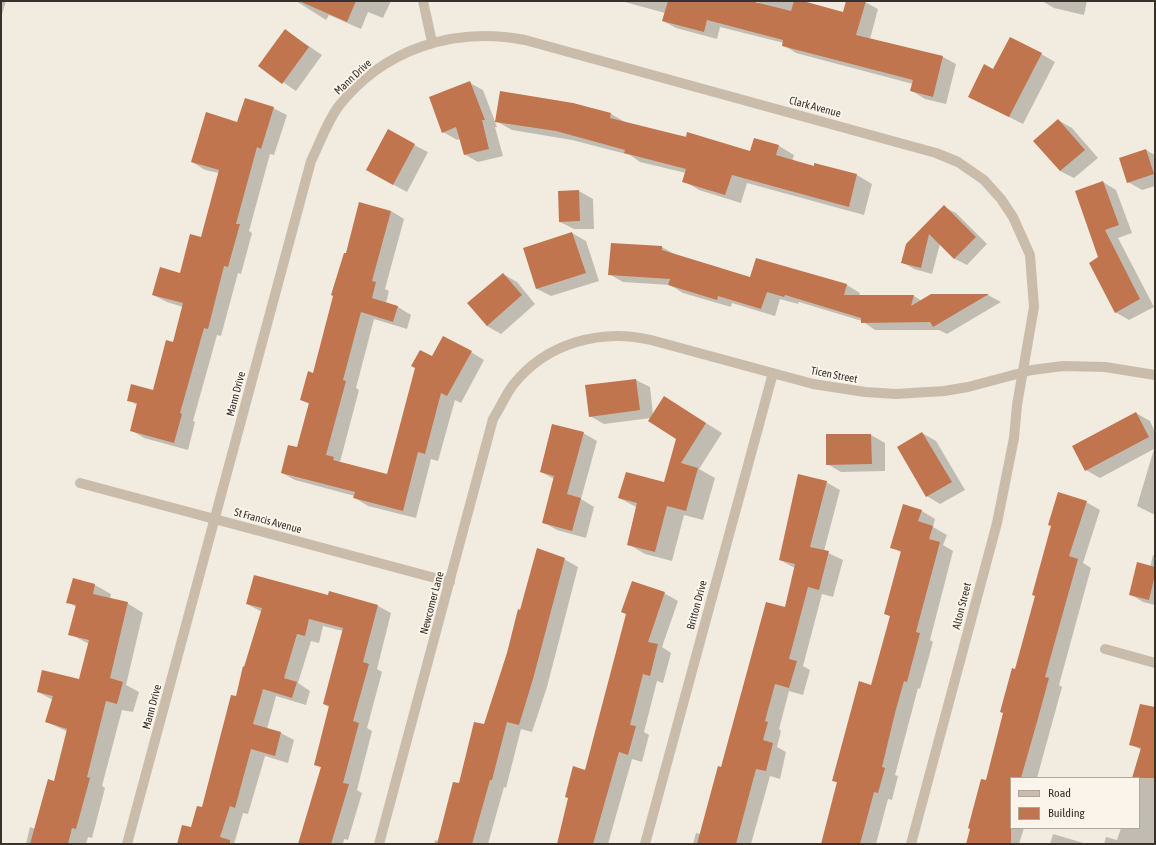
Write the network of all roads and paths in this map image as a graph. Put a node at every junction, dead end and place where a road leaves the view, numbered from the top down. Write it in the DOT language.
graph roads {
  1 [pos="423,1"];
  2 [pos="432,42"];
  3 [pos="1023,372"];
  4 [pos="773,373"];
  5 [pos="522,375"];
  6 [pos="1155,375"];
  7 [pos="80,484"];
  8 [pos="215,519"];
  9 [pos="450,582"];
  10 [pos="1105,649"];
  11 [pos="1155,663"];
  12 [pos="127,844"];
  13 [pos="379,844"];
  14 [pos="645,844"];
  15 [pos="911,844"];
  1 -- 2 [label="street"];
  2 -- 3 [label="street, Clark Avenue"];
  2 -- 8 [label="street, Mann Drive"];
  3 -- 4 [label="street, Ticen Street"];
  3 -- 6 [label="street, Ticen Street"];
  3 -- 15 [label="street, Alton Street"];
  4 -- 5 [label="street, Ticen Street"];
  4 -- 14 [label="street, Britton Drive"];
  5 -- 9 [label="street, Newcomer Lane"];
  7 -- 8 [label="street, St Francis Avenue"];
  8 -- 9 [label="street, St Francis Avenue"];
  8 -- 12 [label="street, Mann Drive"];
  9 -- 13 [label="street, Newcomer Lane"];
  10 -- 11 [label="street"];
}
